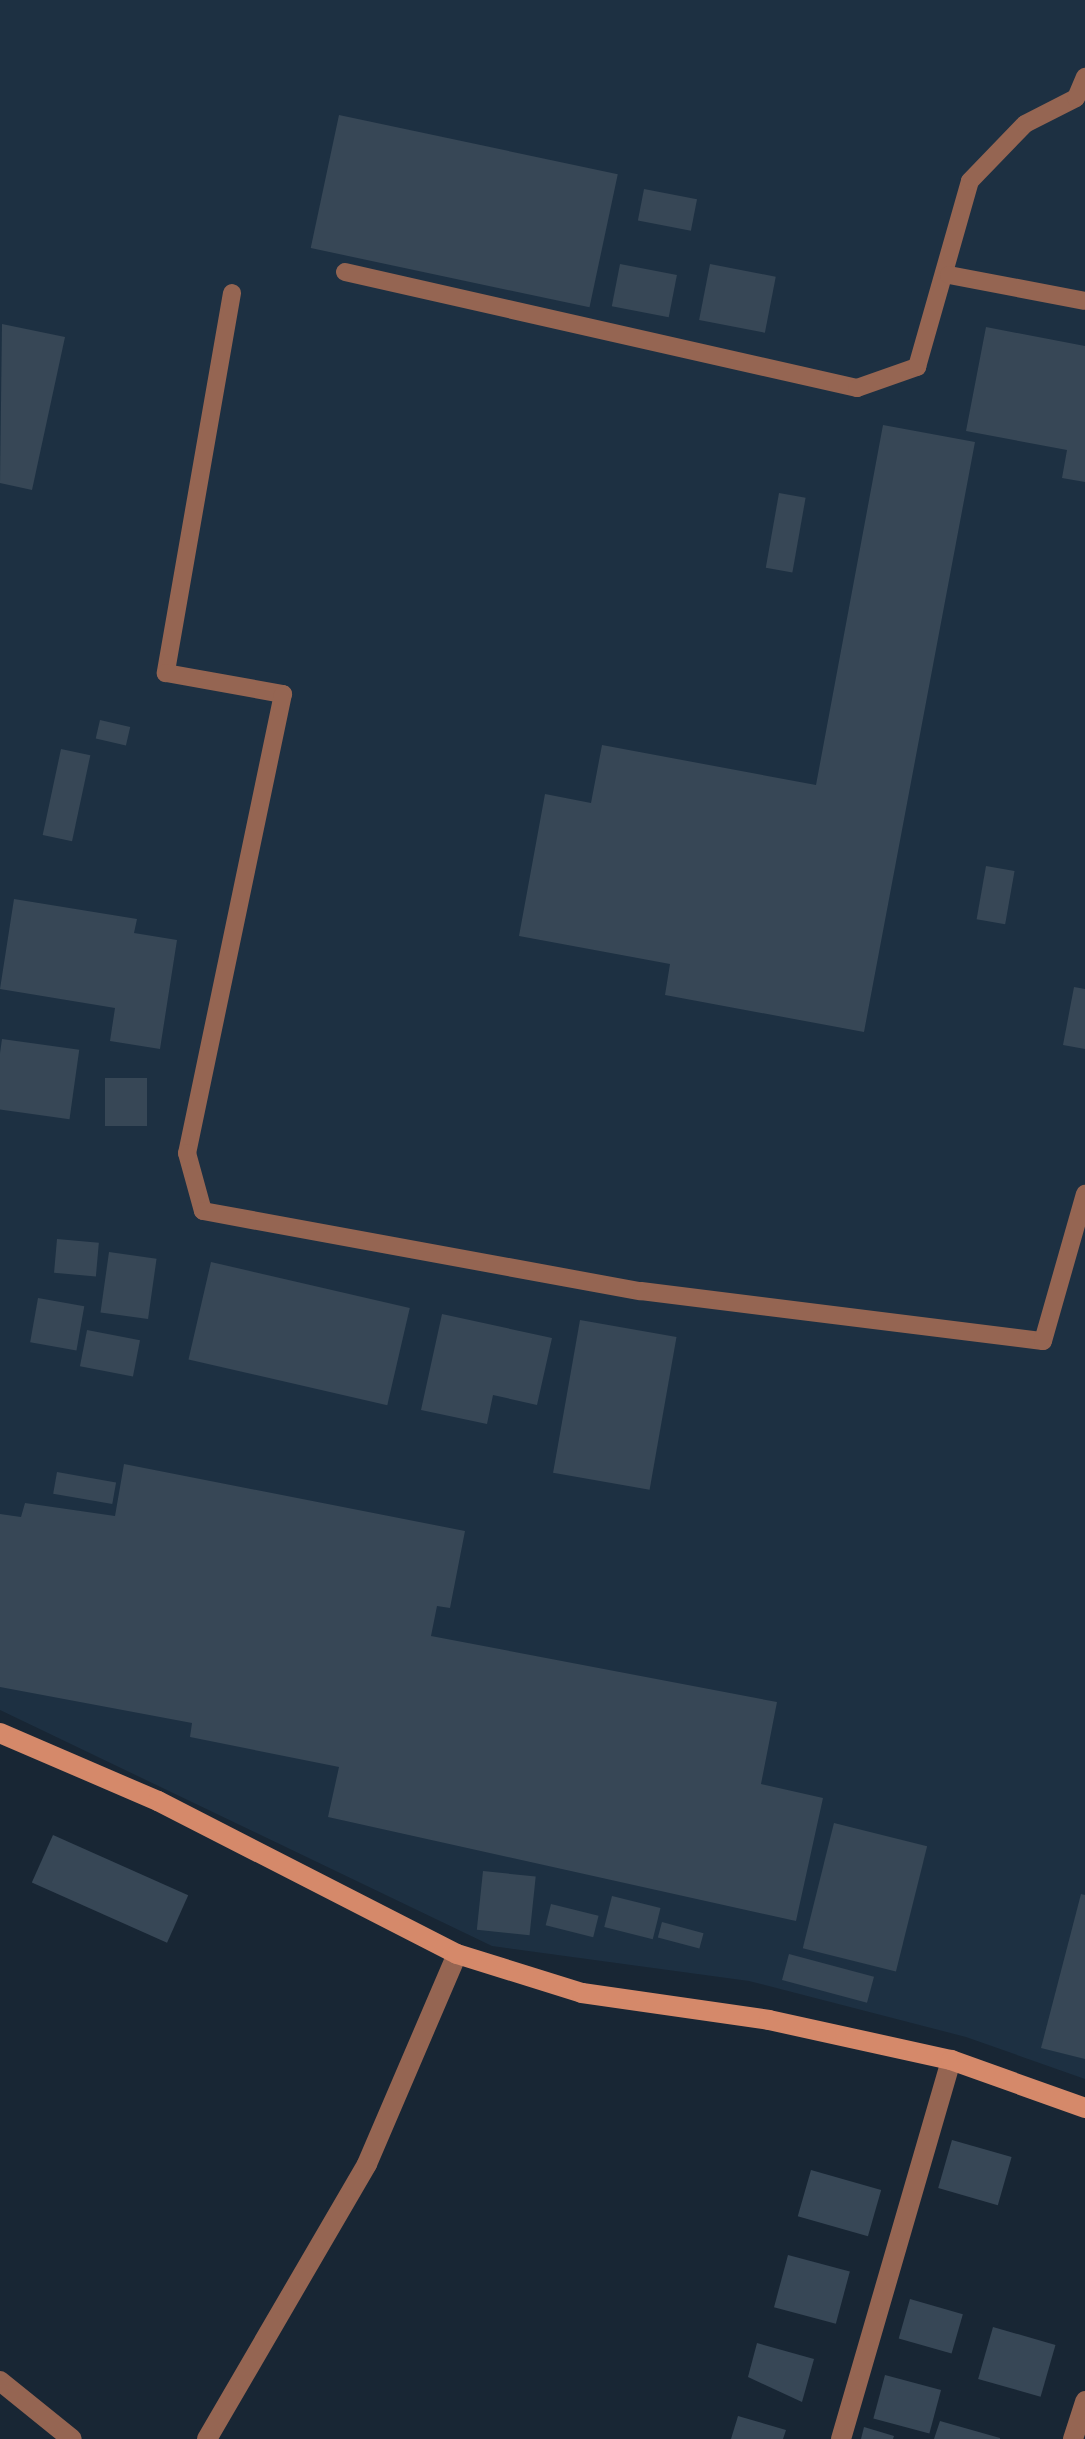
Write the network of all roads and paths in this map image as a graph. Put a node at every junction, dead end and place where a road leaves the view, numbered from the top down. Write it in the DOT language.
graph roads {
  1 [pos="1085,77"];
  2 [pos="345,272"];
  3 [pos="949,276"];
  4 [pos="232,293"];
  5 [pos="1085,301"];
  6 [pos="1085,1194"];
  7 [pos="0,1734"];
  8 [pos="457,1954"];
  9 [pos="951,2060"];
  10 [pos="1085,2108"];
  11 [pos="0,2381"];
  12 [pos="1085,2401"];
  13 [pos="72,2439"];
  14 [pos="207,2439"];
  15 [pos="841,2439"];
  16 [pos="1074,2439"];
  1 -- 3 [label="lane"];
  2 -- 3 [label="lane"];
  3 -- 5 [label="lane"];
  4 -- 6 [label="lane"];
  7 -- 8 [label="street"];
  8 -- 9 [label="street"];
  8 -- 14 [label="street"];
  9 -- 10 [label="street"];
  9 -- 15 [label="street"];
  11 -- 13 [label="street"];
  12 -- 16 [label="street"];
}
